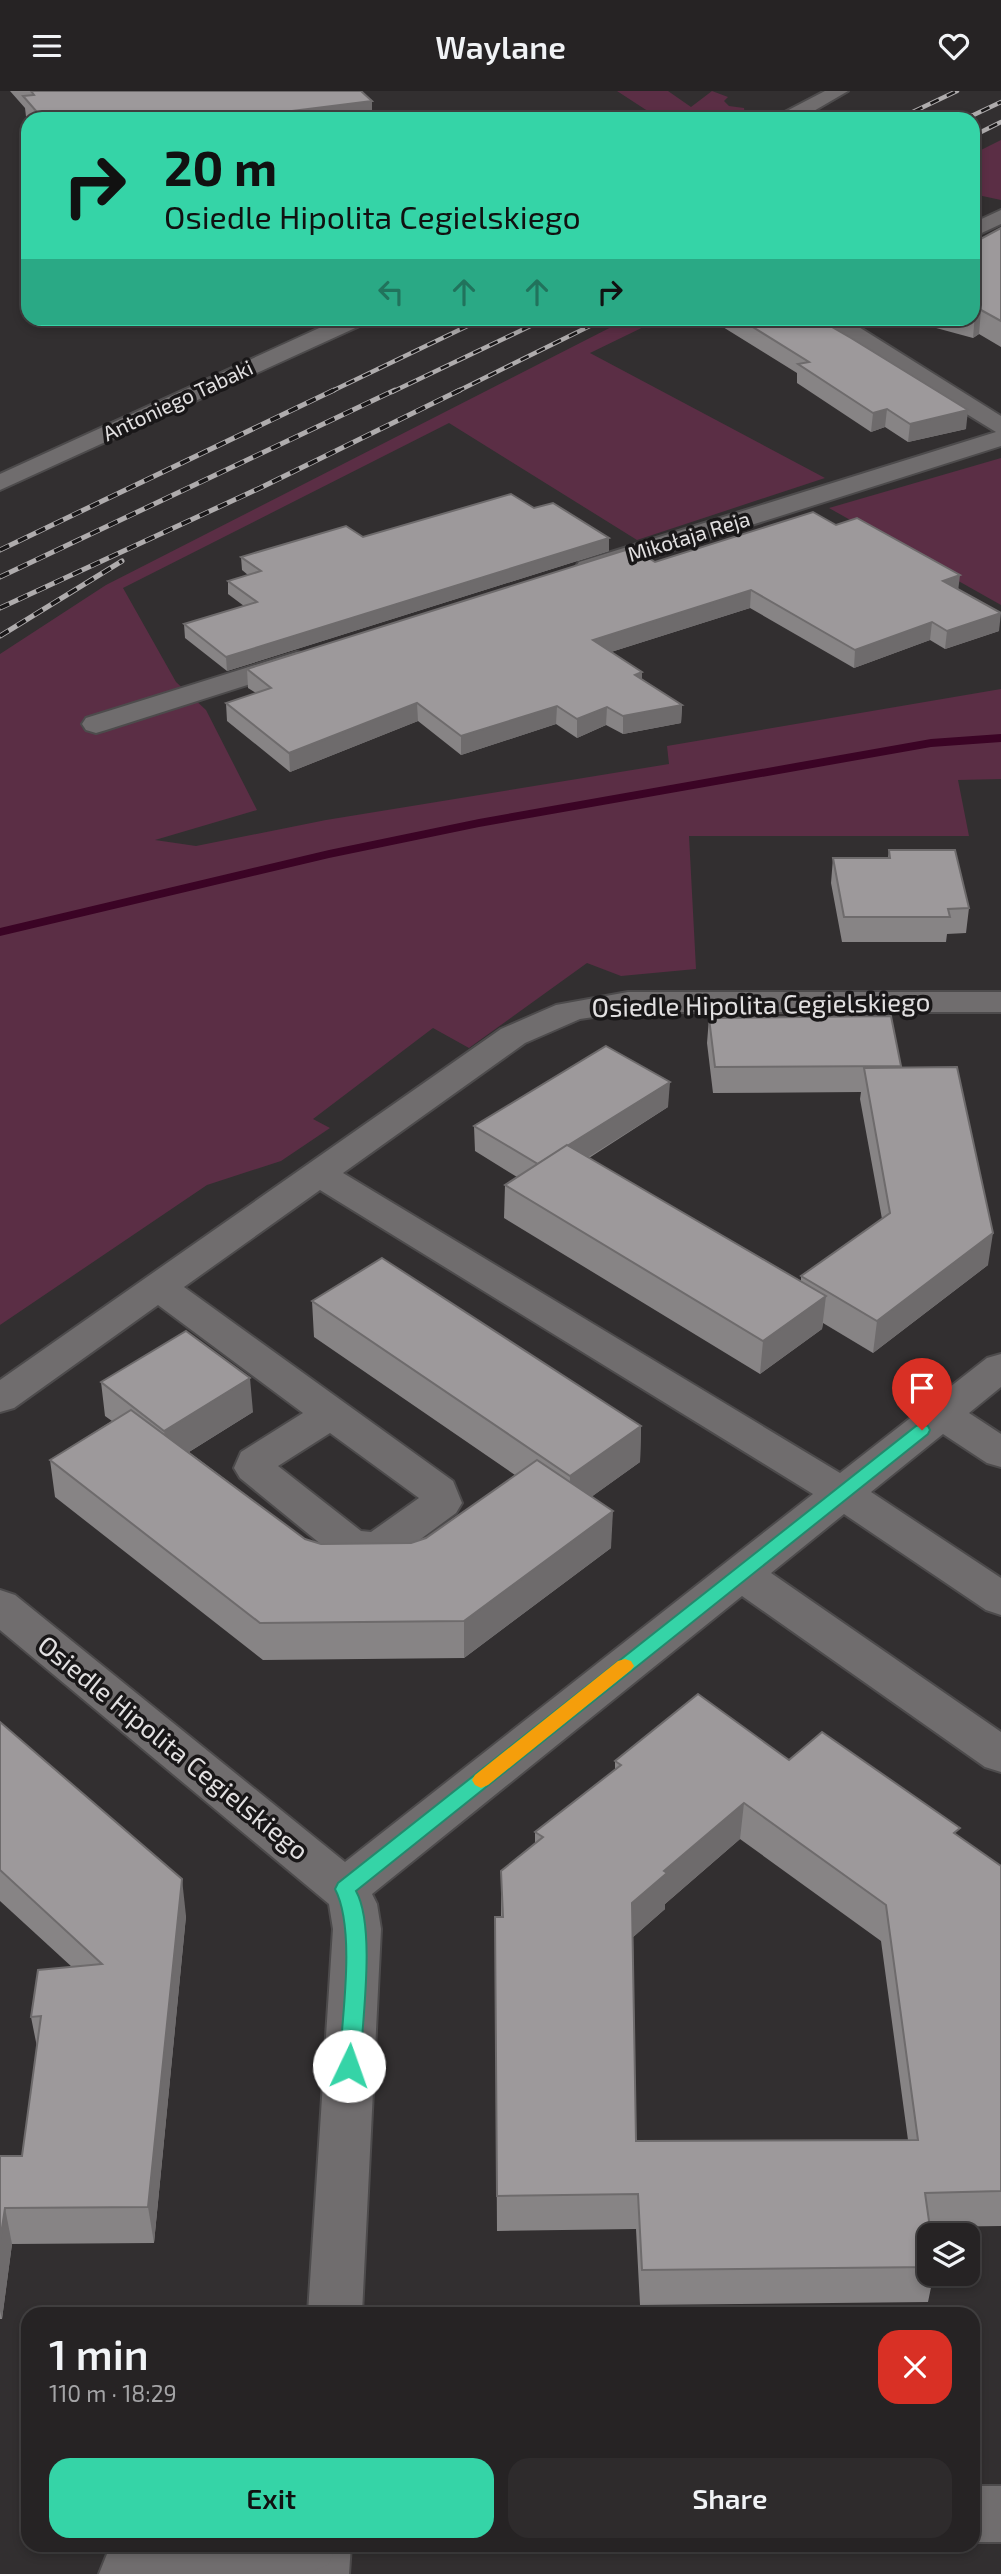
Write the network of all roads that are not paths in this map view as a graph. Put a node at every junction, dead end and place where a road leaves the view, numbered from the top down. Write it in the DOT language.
graph roads {
  1 [pos="839,91"];
  2 [pos="799,112"];
  3 [pos="1001,216"];
  4 [pos="980,227"];
  5 [pos="341,326"];
  6 [pos="841,326"];
  7 [pos="1001,426"];
  8 [pos="1001,438"];
  9 [pos="0,482"];
  10 [pos="568,575"];
  11 [pos="318,654"];
  12 [pos="96,724"];
  13 [pos="1001,1002"];
  14 [pos="319,1174"];
  15 [pos="158,1287"];
  16 [pos="1001,1367"];
  17 [pos="0,1399"];
  18 [pos="332,1413"];
  19 [pos="942,1414"];
  20 [pos="1001,1453"];
  21 [pos="842,1493"];
  22 [pos="740,1573"];
  23 [pos="1001,1599"];
  24 [pos="0,1606"];
  25 [pos="1001,1755"];
  26 [pos="345,1889"];
  27 [pos="335,2307"];
  28 [pos="980,2514"];
  29 [pos="1001,2514"];
  30 [pos="265,2552"];
  31 [pos="322,2552"];
  32 [pos="128,2574"];
  33 [pos="320,2574"];
  1 -- 2 [label="street"];
  3 -- 4 [label="street"];
  5 -- 9 [label="street, Antoniego Tabaki"];
  6 -- 7 [label="street"];
  8 -- 10 [label="street, Mikołaja Reja"];
  11 -- 12 [label="street"];
  13 -- 14 [label="street, Osiedle Hipolita Cegielskiego"];
  14 -- 15 [label="street, Osiedle Hipolita Cegielskiego"];
  14 -- 21 [label="street"];
  15 -- 17 [label="street, Osiedle Hipolita Cegielskiego"];
  15 -- 18 [label="street"];
  16 -- 19 [label="street"];
  19 -- 20 [label="street"];
  19 -- 21 [label="street"];
  21 -- 22 [label="street"];
  21 -- 23 [label="street"];
  22 -- 25 [label="street"];
  22 -- 26 [label="street"];
  24 -- 26 [label="street, Osiedle Hipolita Cegielskiego"];
  26 -- 27 [label="street"];
  28 -- 29 [label="street"];
  30 -- 32 [label="street"];
  31 -- 33 [label="street"];
}
